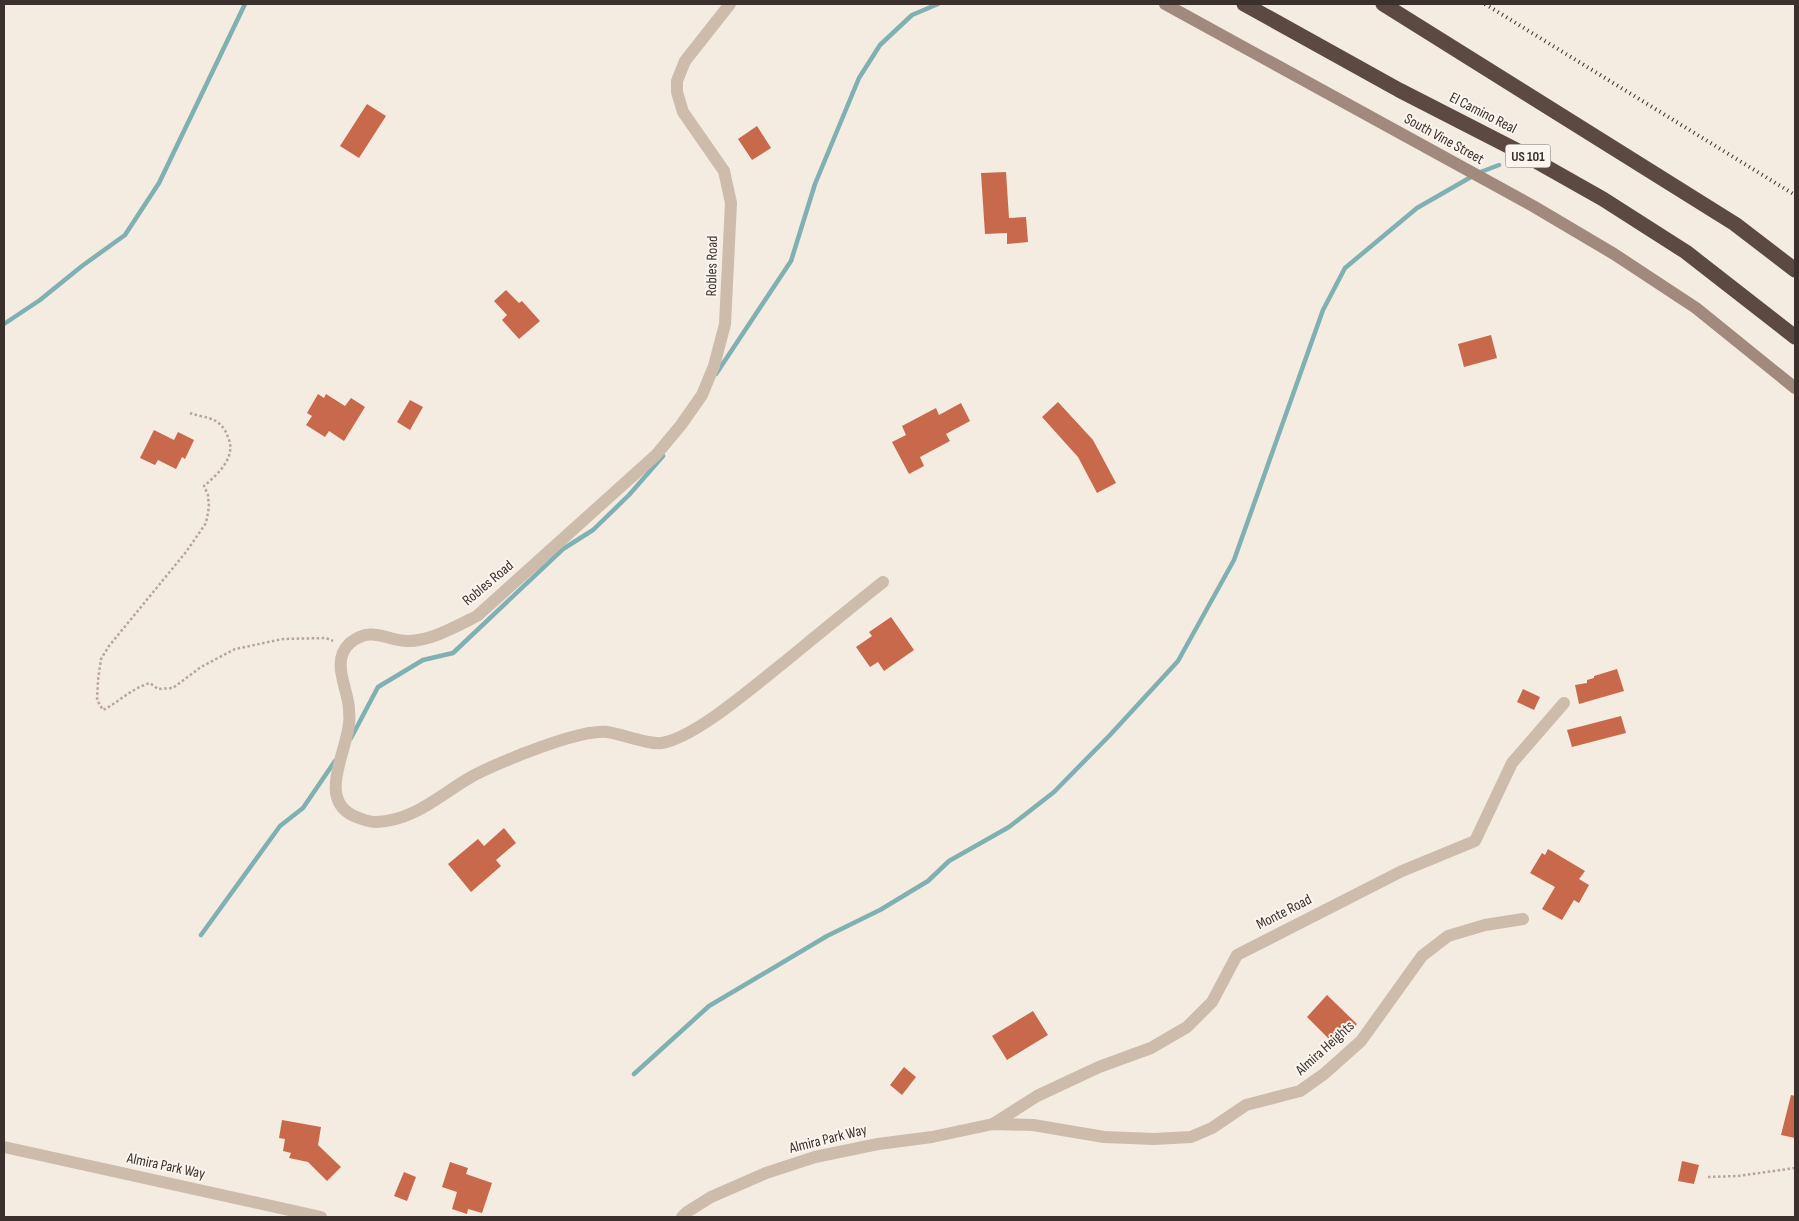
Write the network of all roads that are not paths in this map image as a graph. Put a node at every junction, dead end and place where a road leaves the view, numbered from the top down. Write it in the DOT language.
graph roads {
  1 [pos="730,4"];
  2 [pos="1165,4"];
  3 [pos="1244,4"];
  4 [pos="1382,4"];
  5 [pos="1795,270"];
  6 [pos="1795,337"];
  7 [pos="1795,388"];
  8 [pos="883,582"];
  9 [pos="1564,703"];
  10 [pos="1523,919"];
  11 [pos="993,1124"];
  12 [pos="4,1147"];
  13 [pos="320,1217"];
  14 [pos="682,1217"];
  1 -- 8 [label="street, Robles Road"];
  2 -- 7 [label="street, South Vine Street"];
  3 -- 6 [label="highway, El Camino Real / US 101"];
  4 -- 5 [label="highway"];
  9 -- 11 [label="street, Monte Road"];
  10 -- 11 [label="street, Almira Heights"];
  11 -- 14 [label="street, Almira Park Way"];
  12 -- 13 [label="street, Almira Park Way"];
}
